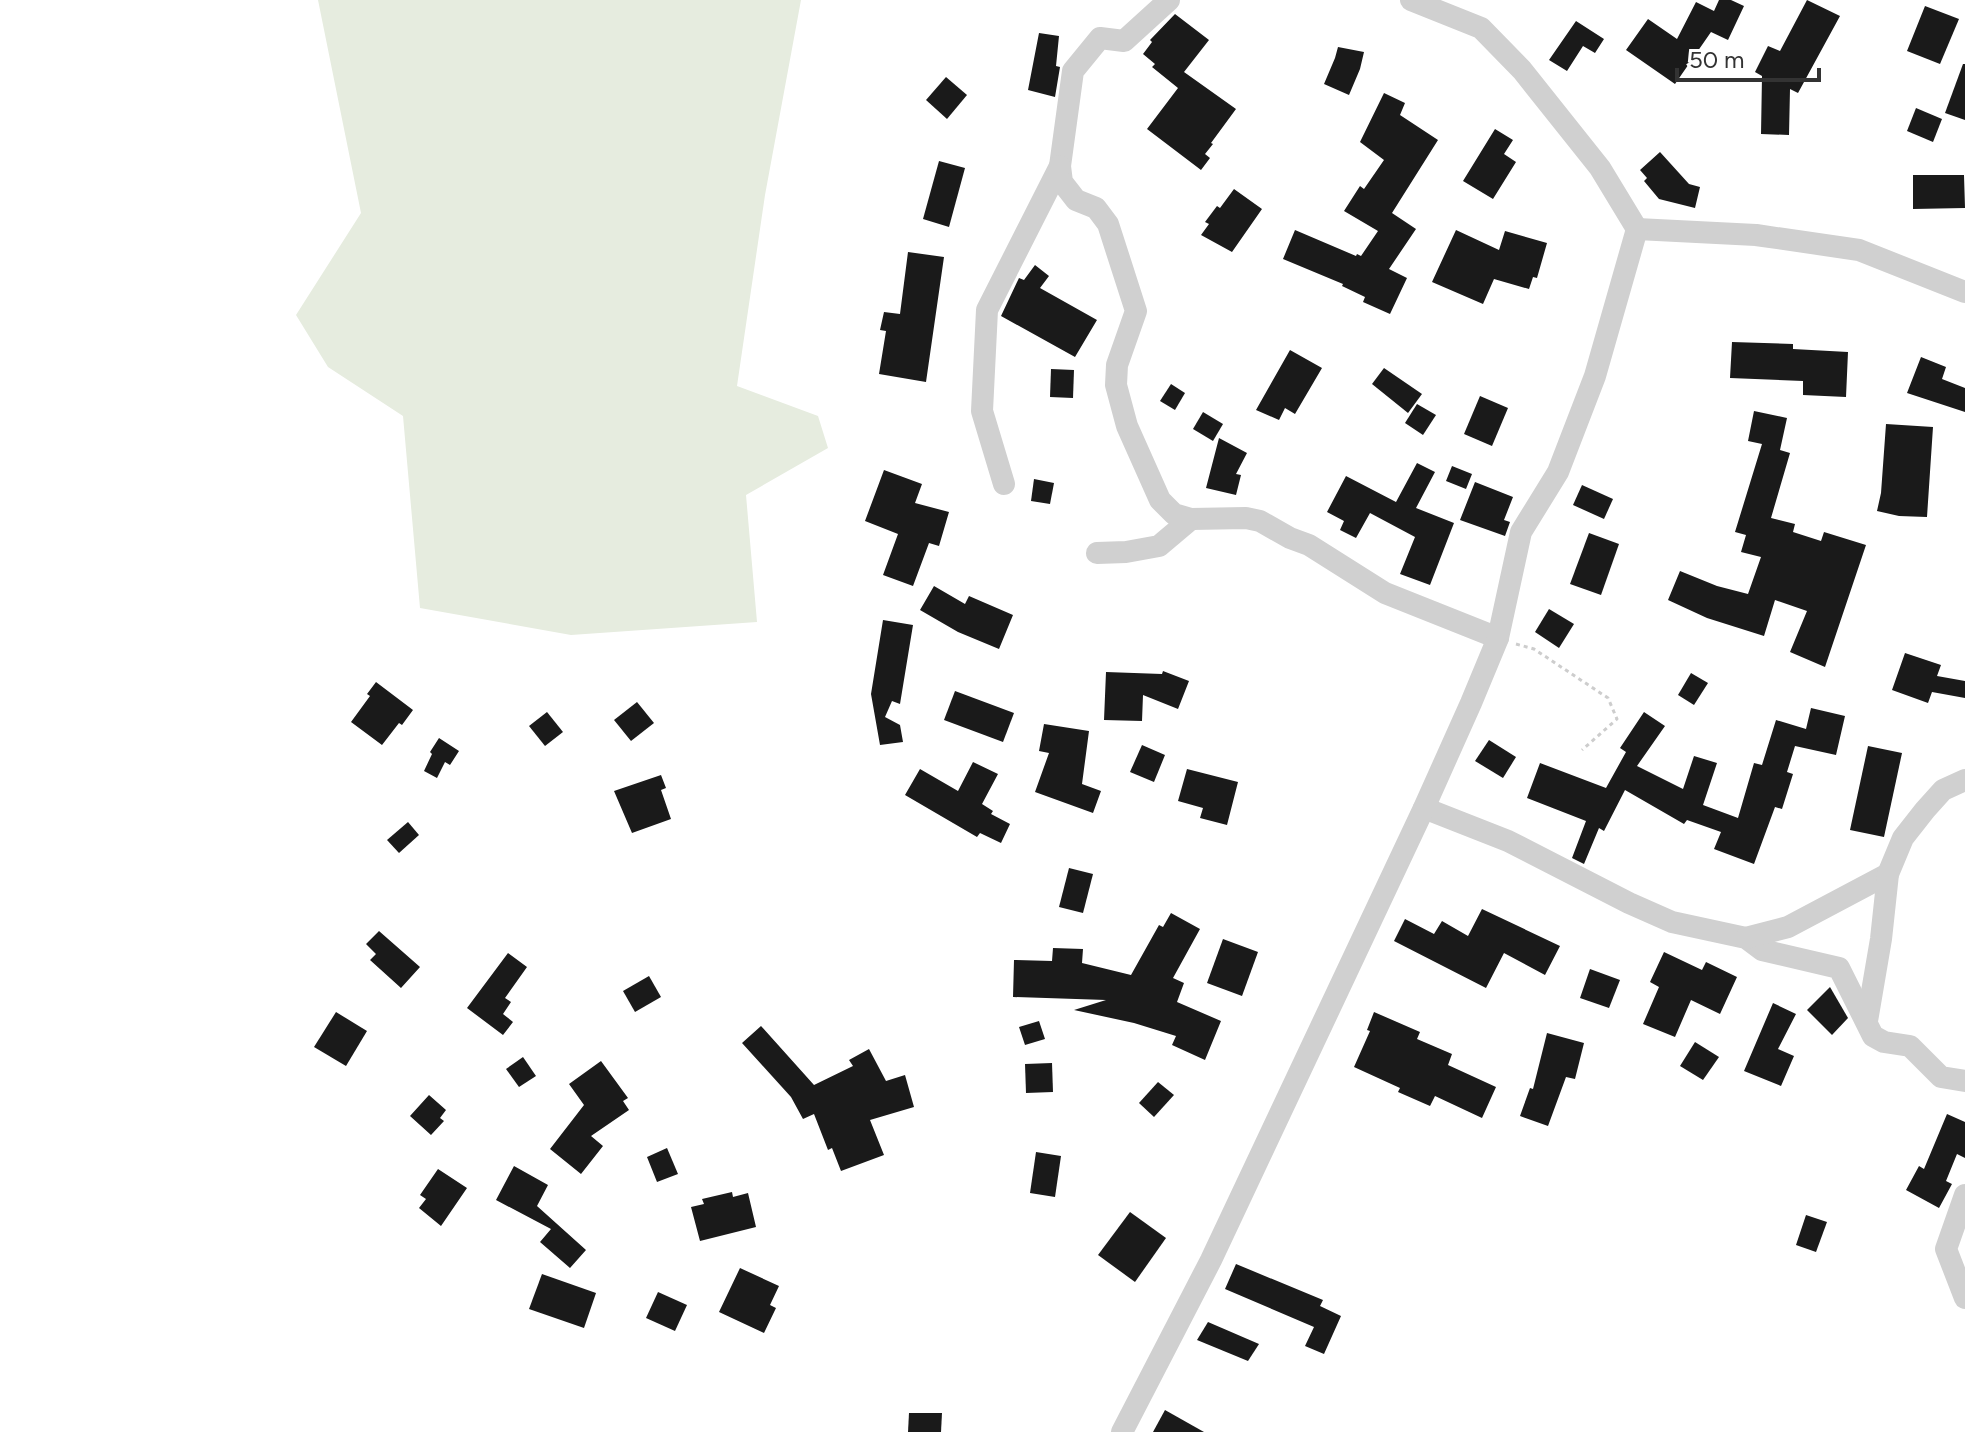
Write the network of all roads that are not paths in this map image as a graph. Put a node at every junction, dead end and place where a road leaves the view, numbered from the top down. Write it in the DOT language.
graph roads {
  1 [pos="1169,0"];
  2 [pos="1411,0"];
  3 [pos="1060,166"];
  4 [pos="1637,229"];
  5 [pos="1965,292"];
  6 [pos="1004,484"];
  7 [pos="1191,519"];
  8 [pos="1097,553"];
  9 [pos="1498,638"];
  10 [pos="1965,780"];
  11 [pos="1424,808"];
  12 [pos="1888,874"];
  13 [pos="1746,938"];
  14 [pos="1867,1021"];
  15 [pos="1965,1081"];
  16 [pos="1965,1195"];
  17 [pos="1965,1298"];
  18 [pos="1122,1432"];
  1 -- 3 [label="street"];
  2 -- 4 [label="street"];
  3 -- 6 [label="street"];
  3 -- 7 [label="street"];
  4 -- 5 [label="street"];
  4 -- 9 [label="street"];
  7 -- 8 [label="street"];
  7 -- 9 [label="street"];
  9 -- 11 [label="street"];
  10 -- 12 [label="street"];
  11 -- 13 [label="street"];
  11 -- 18 [label="street"];
  12 -- 13 [label="street"];
  12 -- 14 [label="street"];
  13 -- 14 [label="street"];
  14 -- 15 [label="street"];
  16 -- 17 [label="street"];
}
